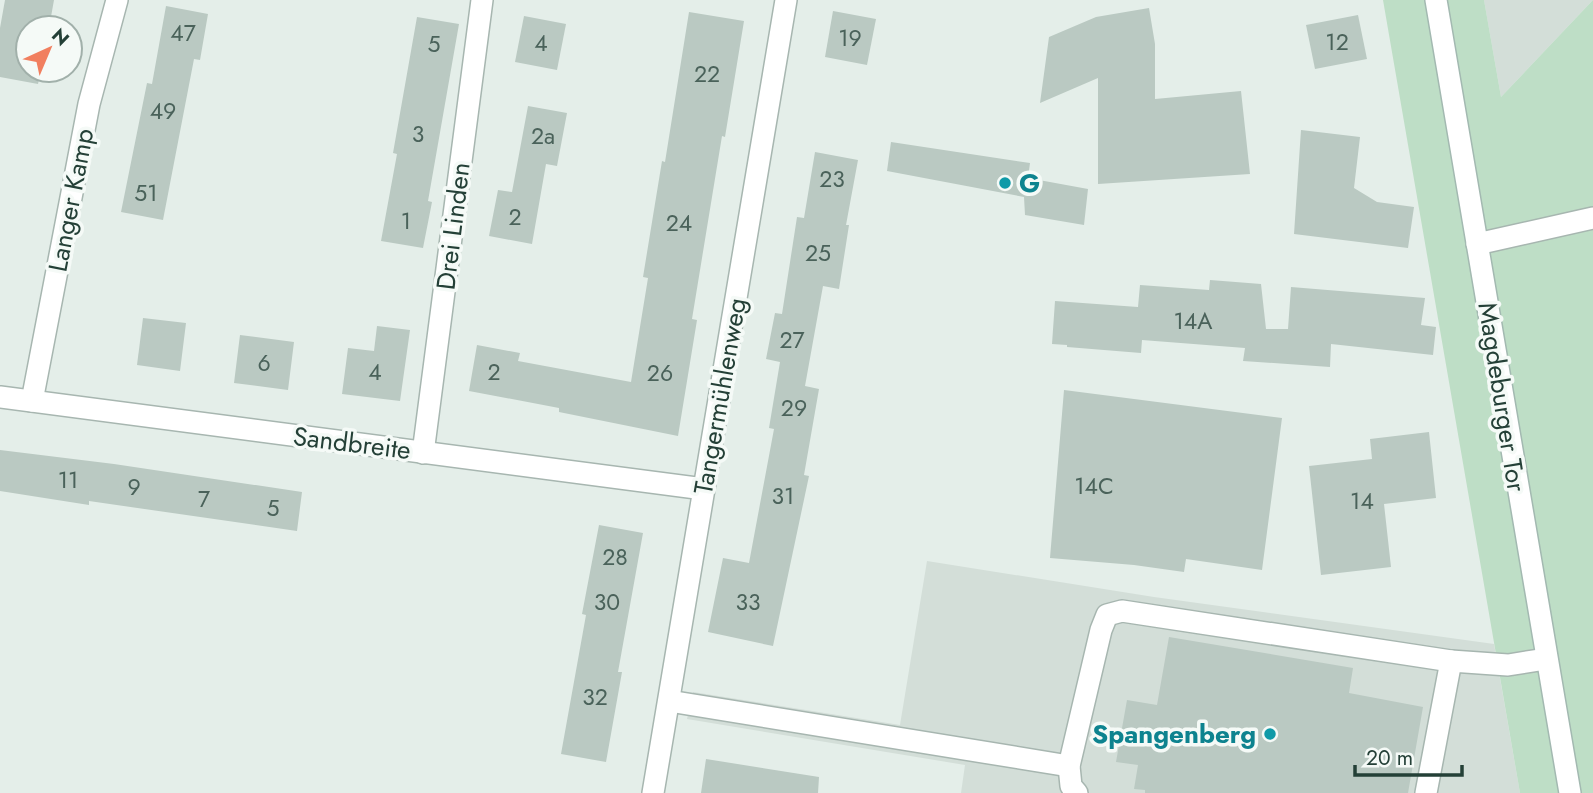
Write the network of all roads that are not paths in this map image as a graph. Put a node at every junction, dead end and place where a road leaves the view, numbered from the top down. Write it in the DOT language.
graph roads {
  1 [pos="117,0"];
  2 [pos="482,0"];
  3 [pos="786,0"];
  4 [pos="1436,0"];
  5 [pos="1593,218"];
  6 [pos="1478,244"];
  7 [pos="0,397"];
  8 [pos="32,401"];
  9 [pos="423,453"];
  10 [pos="704,489"];
  11 [pos="1546,659"];
  12 [pos="1451,661"];
  13 [pos="669,701"];
  14 [pos="1069,766"];
  15 [pos="653,793"];
  16 [pos="1077,793"];
  17 [pos="1426,793"];
  18 [pos="1570,793"];
  1 -- 8 [label="street, Langer Kamp"];
  2 -- 9 [label="street, Drei Linden"];
  3 -- 10 [label="street, Tangermühlenweg"];
  4 -- 6 [label="street, Magdeburger Tor"];
  5 -- 6 [label="street"];
  6 -- 11 [label="street, Magdeburger Tor"];
  7 -- 8 [label="street, Sandbreite"];
  8 -- 9 [label="street, Sandbreite"];
  9 -- 10 [label="street, Sandbreite"];
  10 -- 13 [label="street, Tangermühlenweg"];
  11 -- 12 [label="street"];
  11 -- 18 [label="street, Magdeburger Tor"];
  12 -- 14 [label="street"];
  12 -- 17 [label="street"];
  13 -- 14 [label="street"];
  13 -- 15 [label="street, Tangermühlenweg"];
  14 -- 16 [label="street"];
}
